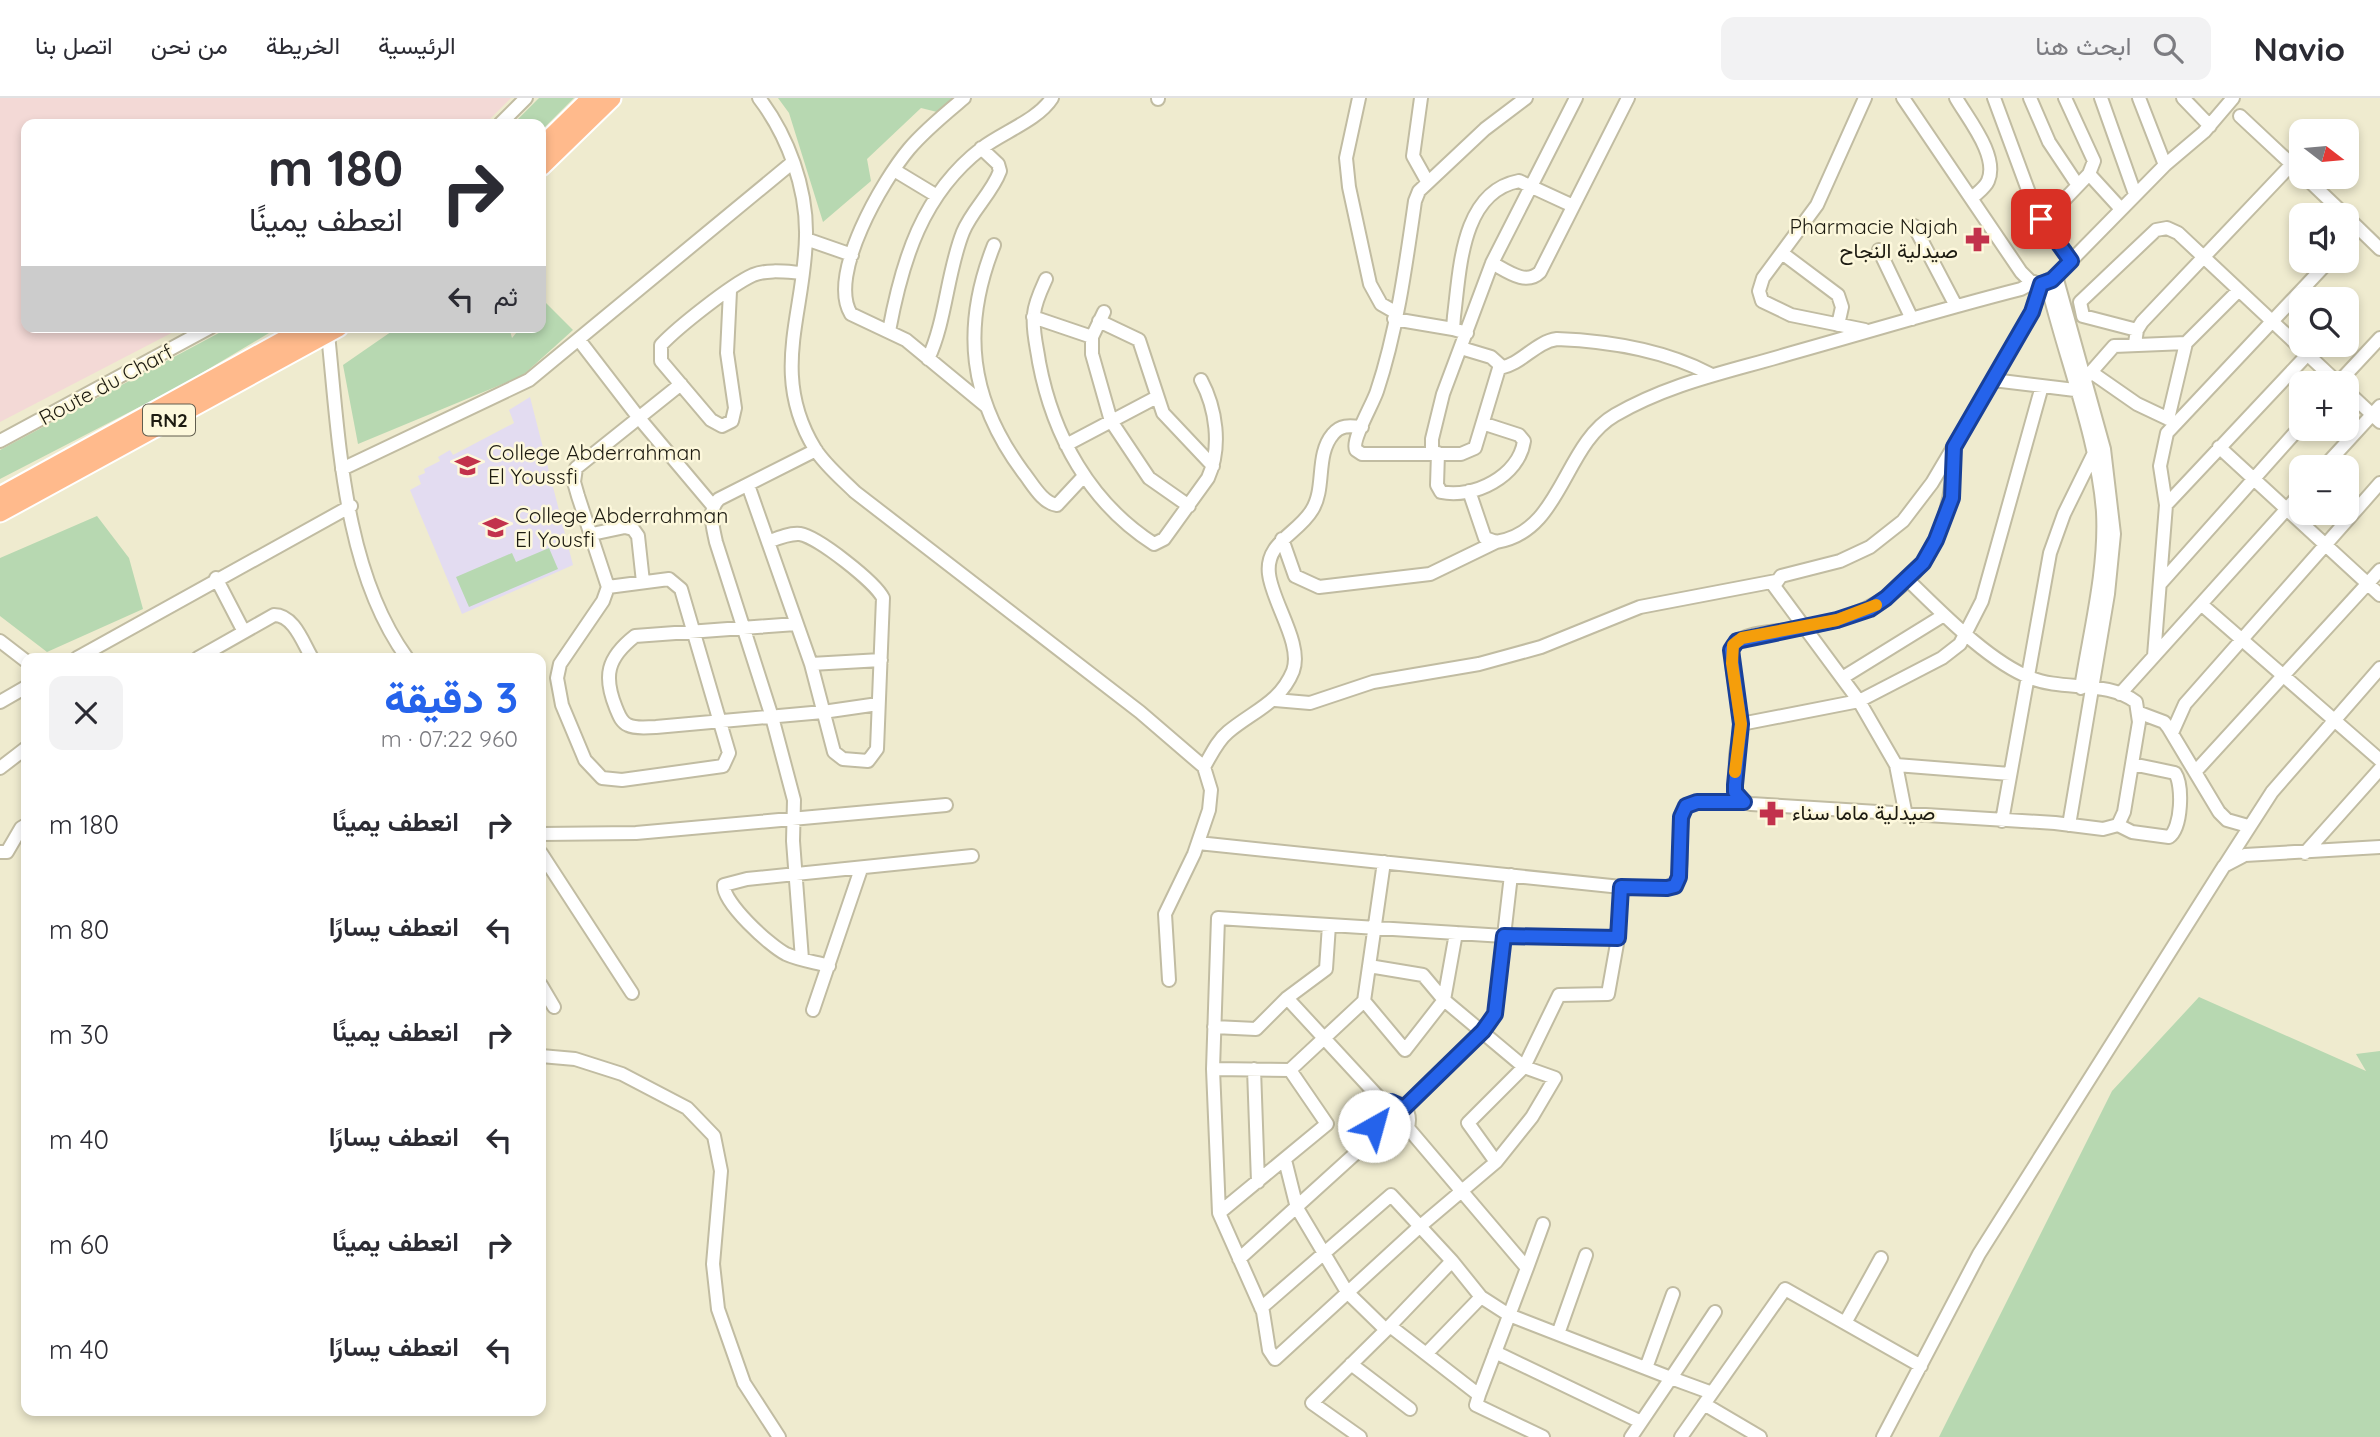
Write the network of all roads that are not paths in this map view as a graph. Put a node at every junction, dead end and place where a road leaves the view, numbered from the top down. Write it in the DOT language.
graph roads {
  1 [pos="526,98"];
  2 [pos="592,98"];
  3 [pos="611,98"];
  4 [pos="759,98"];
  5 [pos="964,98"];
  6 [pos="1052,98"];
  7 [pos="1359,98"];
  8 [pos="1421,98"];
  9 [pos="1526,98"];
  10 [pos="1576,98"];
  11 [pos="1628,98"];
  12 [pos="1865,98"];
  13 [pos="1903,98"];
  14 [pos="1956,98"];
  15 [pos="1994,98"];
  16 [pos="2030,98"];
  17 [pos="2065,98"];
  18 [pos="2102,98"];
  19 [pos="2139,98"];
  20 [pos="2183,98"];
  21 [pos="2233,98"];
  22 [pos="2240,116"];
  23 [pos="505,119"];
  24 [pos="2210,126"];
  25 [pos="546,143"];
  26 [pos="981,148"];
  27 [pos="546,161"];
  28 [pos="793,162"];
  29 [pos="2289,162"];
  30 [pos="2165,165"];
  31 [pos="894,170"];
  32 [pos="2090,174"];
  33 [pos="2289,180"];
  34 [pos="1427,181"];
  35 [pos="1531,184"];
  36 [pos="2077,184"];
  37 [pos="2318,189"];
  38 [pos="2135,194"];
  39 [pos="937,196"];
  40 [pos="1972,198"];
  41 [pos="2332,203"];
  42 [pos="1571,205"];
  43 [pos="2121,209"];
  44 [pos="2044,221"];
  45 [pos="1914,226"];
  46 [pos="2359,229"];
  47 [pos="806,239"];
  48 [pos="994,245"];
  49 [pos="2380,249"];
  50 [pos="1879,250"];
  51 [pos="1782,253"];
  52 [pos="852,255"];
  53 [pos="2203,258"];
  54 [pos="2071,261"];
  55 [pos="1493,263"];
  56 [pos="803,273"];
  57 [pos="2318,273"];
  58 [pos="1046,279"];
  59 [pos="2045,281"];
  60 [pos="730,290"];
  61 [pos="2238,291"];
  62 [pos="1956,306"];
  63 [pos="1395,316"];
  64 [pos="1033,317"];
  65 [pos="1912,319"];
  66 [pos="2272,323"];
  67 [pos="1838,326"];
  68 [pos="1453,329"];
  69 [pos="2137,330"];
  70 [pos="889,331"];
  71 [pos="1869,331"];
  72 [pos="200,333"];
  73 [pos="298,333"];
  74 [pos="329,333"];
  75 [pos="333,333"];
  76 [pos="1467,333"];
  77 [pos="1092,337"];
  78 [pos="2380,338"];
  79 [pos="2289,339"];
  80 [pos="579,340"];
  81 [pos="2135,343"];
  82 [pos="2186,343"];
  83 [pos="1461,348"];
  84 [pos="2305,357"];
  85 [pos="2309,357"];
  86 [pos="928,359"];
  87 [pos="1500,368"];
  88 [pos="2325,371"];
  89 [pos="2349,371"];
  90 [pos="1710,374"];
  91 [pos="2088,376"];
  92 [pos="1200,380"];
  93 [pos="1993,380"];
  94 [pos="681,384"];
  95 [pos="2042,386"];
  96 [pos="2075,390"];
  97 [pos="2089,393"];
  98 [pos="2122,395"];
  99 [pos="1157,397"];
  100 [pos="2359,400"];
  101 [pos="986,406"];
  102 [pos="2377,414"];
  103 [pos="639,418"];
  104 [pos="2172,420"];
  105 [pos="1111,421"];
  106 [pos="1485,424"];
  107 [pos="1362,427"];
  108 [pos="2289,440"];
  109 [pos="0,441"];
  110 [pos="1066,445"];
  111 [pos="1954,447"];
  112 [pos="2219,447"];
  113 [pos="816,450"];
  114 [pos="1435,453"];
  115 [pos="2093,455"];
  116 [pos="2336,455"];
  117 [pos="1213,466"];
  118 [pos="342,469"];
  119 [pos="1084,476"];
  120 [pos="2254,479"];
  121 [pos="2380,483"];
  122 [pos="748,485"];
  123 [pos="1469,491"];
  124 [pos="0,497"];
  125 [pos="2166,505"];
  126 [pos="351,506"];
  127 [pos="713,506"];
  128 [pos="1188,506"];
  129 [pos="2289,506"];
  130 [pos="2286,509"];
  131 [pos="0,512"];
  132 [pos="592,534"];
  133 [pos="1282,539"];
  134 [pos="768,542"];
  135 [pos="1496,542"];
  136 [pos="2327,545"];
  137 [pos="2380,570"];
  138 [pos="216,578"];
  139 [pos="1908,580"];
  140 [pos="1776,581"];
  141 [pos="643,582"];
  142 [pos="2161,583"];
  143 [pos="2368,584"];
  144 [pos="608,587"];
  145 [pos="2380,595"];
  146 [pos="2201,604"];
  147 [pos="1944,615"];
  148 [pos="796,624"];
  149 [pos="1803,628"];
  150 [pos="745,629"];
  151 [pos="243,630"];
  152 [pos="693,633"];
  153 [pos="1967,636"];
  154 [pos="0,640"];
  155 [pos="2243,640"];
  156 [pos="85,653"];
  157 [pos="206,653"];
  158 [pos="309,653"];
  159 [pos="403,653"];
  160 [pos="2154,656"];
  161 [pos="21,657"];
  162 [pos="881,660"];
  163 [pos="811,664"];
  164 [pos="2380,668"];
  165 [pos="2028,677"];
  166 [pos="2284,677"];
  167 [pos="1842,678"];
  168 [pos="2087,688"];
  169 [pos="21,690"];
  170 [pos="2120,694"];
  171 [pos="1275,700"];
  172 [pos="1859,701"];
  173 [pos="0,702"];
  174 [pos="878,704"];
  175 [pos="823,712"];
  176 [pos="2140,713"];
  177 [pos="772,717"];
  178 [pos="2333,719"];
  179 [pos="720,721"];
  180 [pos="1741,724"];
  181 [pos="2172,733"];
  182 [pos="21,752"];
  183 [pos="2380,760"];
  184 [pos="2132,764"];
  185 [pos="1896,765"];
  186 [pos="1204,767"];
  187 [pos="0,768"];
  188 [pos="2196,772"];
  189 [pos="2010,774"];
  190 [pos="2377,776"];
  191 [pos="1744,802"];
  192 [pos="946,805"];
  193 [pos="1906,816"];
  194 [pos="792,818"];
  195 [pos="2002,821"];
  196 [pos="2069,825"];
  197 [pos="2118,825"];
  198 [pos="2248,826"];
  199 [pos="21,828"];
  200 [pos="546,834"];
  201 [pos="1198,843"];
  202 [pos="2380,846"];
  203 [pos="0,852"];
  204 [pos="2305,853"];
  205 [pos="972,856"];
  206 [pos="546,861"];
  207 [pos="1384,862"];
  208 [pos="2224,866"];
  209 [pos="861,869"];
  210 [pos="797,875"];
  211 [pos="1511,876"];
  212 [pos="1621,887"];
  213 [pos="1329,925"];
  214 [pos="1374,928"];
  215 [pos="1456,933"];
  216 [pos="1504,936"];
  217 [pos="1618,938"];
  218 [pos="802,959"];
  219 [pos="829,966"];
  220 [pos="1369,966"];
  221 [pos="1170,980"];
  222 [pos="546,993"];
  223 [pos="632,993"];
  224 [pos="1287,998"];
  225 [pos="1444,1000"];
  226 [pos="1364,1001"];
  227 [pos="554,1007"];
  228 [pos="813,1010"];
  229 [pos="1214,1027"];
  230 [pos="1483,1031"];
  231 [pos="1323,1039"];
  232 [pos="546,1056"];
  233 [pos="1524,1068"];
  234 [pos="1213,1069"];
  235 [pos="1254,1069"];
  236 [pos="1290,1070"];
  237 [pos="1384,1103"];
  238 [pos="1404,1108"];
  239 [pos="1408,1128"];
  240 [pos="1378,1133"];
  241 [pos="1284,1160"];
  242 [pos="1496,1162"];
  243 [pos="1258,1181"];
  244 [pos="1460,1192"];
  245 [pos="1297,1208"];
  246 [pos="1219,1213"];
  247 [pos="1543,1224"];
  248 [pos="1418,1228"];
  249 [pos="1325,1254"];
  250 [pos="1586,1255"];
  251 [pos="1881,1258"];
  252 [pos="1239,1259"];
  253 [pos="1452,1261"];
  254 [pos="1527,1268"];
  255 [pos="1347,1293"];
  256 [pos="1673,1294"];
  257 [pos="1481,1297"];
  258 [pos="1261,1308"];
  259 [pos="1715,1312"];
  260 [pos="1509,1315"];
  261 [pos="1845,1323"];
  262 [pos="1388,1328"];
  263 [pos="1558,1334"];
  264 [pos="1495,1352"];
  265 [pos="1426,1354"];
  266 [pos="1352,1364"];
  267 [pos="1921,1366"];
  268 [pos="1646,1368"];
  269 [pos="1671,1378"];
  270 [pos="1479,1395"];
  271 [pos="1708,1398"];
  272 [pos="1410,1409"];
  273 [pos="1641,1422"];
  274 [pos="779,1437"];
  275 [pos="1360,1437"];
  276 [pos="1543,1437"];
  277 [pos="1631,1437"];
  278 [pos="1681,1437"];
  279 [pos="1760,1437"];
  280 [pos="1883,1437"];
  1 -- 23 [label="street"];
  2 -- 25 [label="highway"];
  3 -- 27 [label="highway"];
  4 -- 28 [label="street"];
  5 -- 31 [label="street"];
  6 -- 26 [label="street"];
  7 -- 63 [label="street"];
  8 -- 34 [label="street"];
  9 -- 34 [label="street"];
  10 -- 35 [label="street"];
  11 -- 42 [label="street"];
  12 -- 51 [label="street"];
  13 -- 40 [label="street"];
  14 -- 40 [label="street"];
  15 -- 44 [label="street"];
  16 -- 36 [label="street"];
  17 -- 32 [label="street"];
  18 -- 38 [label="street"];
  19 -- 30 [label="street"];
  20 -- 24 [label="street"];
  21 -- 24 [label="street"];
  22 -- 29 [label="street"];
  24 -- 30 [label="street"];
  26 -- 39 [label="street"];
  26 -- 86 [label="street"];
  28 -- 47 [label="street"];
  28 -- 80 [label="street"];
  30 -- 38 [label="street"];
  31 -- 39 [label="street"];
  31 -- 52 [label="street"];
  32 -- 36 [label="street"];
  32 -- 43 [label="street"];
  33 -- 53 [label="street"];
  34 -- 63 [label="street"];
  35 -- 42 [label="street"];
  35 -- 55 [label="street"];
  35 -- 68 [label="street"];
  36 -- 44 [label="street"];
  37 -- 41 [label="street"];
  38 -- 43 [label="street"];
  39 -- 70 [label="street"];
  40 -- 59 [label="street"];
  42 -- 55 [label="street"];
  43 -- 54 [label="street"];
  44 -- 54 [label="street"];
  45 -- 62 [label="street"];
  46 -- 49 [label="street"];
  47 -- 52 [label="street"];
  47 -- 56 [label="street"];
  48 -- 101 [label="street"];
  50 -- 65 [label="street"];
  51 -- 67 [label="street"];
  51 -- 67 [label="street"];
  52 -- 70 [label="street"];
  53 -- 61 [label="street"];
  53 -- 69 [label="street"];
  53 -- 69 [label="street"];
  54 -- 59 [label="street"];
  55 -- 76 [label="street"];
  56 -- 60 [label="street"];
  56 -- 113 [label="street"];
  57 -- 66 [label="street"];
  58 -- 64 [label="street"];
  59 -- 62 [label="street"];
  59 -- 91 [label="street"];
  59 -- 93 [label="street"];
  59 -- 96 [label="street"];
  60 -- 94 [label="street"];
  60 -- 94 [label="street"];
  61 -- 66 [label="street"];
  61 -- 82 [label="street"];
  62 -- 65 [label="street"];
  63 -- 68 [label="street"];
  63 -- 107 [label="street"];
  64 -- 77 [label="street"];
  64 -- 110 [label="street"];
  65 -- 71 [label="street"];
  66 -- 79 [label="street"];
  66 -- 104 [label="street"];
  67 -- 71 [label="street"];
  68 -- 76 [label="street"];
  69 -- 81 [label="street"];
  70 -- 86 [label="street"];
  71 -- 90 [label="street"];
  72 -- 109 [label="street, Route du Charf"];
  73 -- 124 [label="highway, RN2"];
  74 -- 131 [label="highway, RN2"];
  75 -- 118 [label="street"];
  76 -- 83 [label="street"];
  77 -- 99 [label="street"];
  77 -- 105 [label="street"];
  78 -- 89 [label="street"];
  80 -- 103 [label="street"];
  80 -- 118 [label="street"];
  81 -- 82 [label="street"];
  81 -- 91 [label="street"];
  82 -- 104 [label="street"];
  83 -- 87 [label="street"];
  83 -- 114 [label="street"];
  84 -- 112 [label="street"];
  85 -- 88 [label="street"];
  86 -- 101 [label="street"];
  87 -- 90 [label="street"];
  87 -- 106 [label="street"];
  90 -- 135 [label="street"];
  91 -- 97 [label="street"];
  91 -- 98 [label="street"];
  92 -- 117 [label="street"];
  93 -- 95 [label="street"];
  93 -- 111 [label="street"];
  94 -- 103 [label="street"];
  95 -- 96 [label="street"];
  95 -- 153 [label="street"];
  96 -- 115 [label="street"];
  97 -- 98 [label="street"];
  97 -- 168 [label="street"];
  98 -- 104 [label="street"];
  99 -- 105 [label="street"];
  99 -- 117 [label="street"];
  100 -- 102 [label="street"];
  101 -- 119 [label="street"];
  102 -- 116 [label="street"];
  103 -- 127 [label="street"];
  103 -- 132 [label="street"];
  104 -- 125 [label="street"];
  105 -- 110 [label="street"];
  105 -- 128 [label="street"];
  106 -- 114 [label="street"];
  106 -- 123 [label="street"];
  107 -- 114 [label="street"];
  107 -- 133 [label="street"];
  108 -- 120 [label="street"];
  110 -- 119 [label="street"];
  111 -- 139 [label="street"];
  111 -- 140 [label="street"];
  112 -- 120 [label="street"];
  112 -- 125 [label="street"];
  113 -- 122 [label="street"];
  113 -- 186 [label="street"];
  114 -- 123 [label="street"];
  115 -- 165 [label="street"];
  115 -- 168 [label="street"];
  117 -- 128 [label="street"];
  118 -- 126 [label="street"];
  119 -- 128 [label="street"];
  120 -- 130 [label="street"];
  120 -- 142 [label="street"];
  121 -- 136 [label="street"];
  122 -- 127 [label="street"];
  122 -- 134 [label="street"];
  123 -- 135 [label="street"];
  125 -- 142 [label="street"];
  126 -- 138 [label="street"];
  126 -- 159 [label="street"];
  127 -- 150 [label="street"];
  129 -- 130 [label="street"];
  130 -- 136 [label="street"];
  130 -- 146 [label="street"];
  132 -- 141 [label="street"];
  132 -- 144 [label="street"];
  133 -- 135 [label="street"];
  133 -- 171 [label="street"];
  134 -- 148 [label="street"];
  134 -- 162 [label="street"];
  136 -- 143 [label="street"];
  136 -- 155 [label="street"];
  137 -- 143 [label="street"];
  138 -- 151 [label="street"];
  138 -- 156 [label="street"];
  139 -- 147 [label="street"];
  139 -- 149 [label="street"];
  140 -- 149 [label="street"];
  140 -- 171 [label="street"];
  141 -- 144 [label="street"];
  141 -- 152 [label="street"];
  142 -- 160 [label="street"];
  143 -- 145 [label="street"];
  143 -- 166 [label="street"];
  144 -- 179 [label="street"];
  146 -- 155 [label="street"];
  146 -- 160 [label="street"];
  147 -- 153 [label="street"];
  147 -- 167 [label="street"];
  148 -- 150 [label="street"];
  148 -- 163 [label="street"];
  149 -- 167 [label="street"];
  149 -- 180 [label="street"];
  150 -- 152 [label="street"];
  150 -- 177 [label="street"];
  151 -- 157 [label="street"];
  151 -- 158 [label="street"];
  152 -- 179 [label="street"];
  152 -- 179 [label="street"];
  153 -- 165 [label="street"];
  153 -- 172 [label="street"];
  154 -- 161 [label="street"];
  155 -- 166 [label="street"];
  155 -- 181 [label="street"];
  160 -- 170 [label="street"];
  162 -- 163 [label="street"];
  162 -- 174 [label="street"];
  163 -- 175 [label="street"];
  164 -- 178 [label="street"];
  165 -- 168 [label="street"];
  165 -- 189 [label="street"];
  166 -- 178 [label="street"];
  166 -- 188 [label="street"];
  167 -- 172 [label="street"];
  168 -- 170 [label="street"];
  168 -- 196 [label="street"];
  169 -- 173 [label="street"];
  170 -- 176 [label="street"];
  171 -- 186 [label="street"];
  172 -- 180 [label="street"];
  172 -- 185 [label="street"];
  174 -- 175 [label="street"];
  174 -- 175 [label="street"];
  175 -- 177 [label="street"];
  176 -- 181 [label="street"];
  176 -- 184 [label="street"];
  177 -- 179 [label="street"];
  177 -- 194 [label="street"];
  178 -- 183 [label="street"];
  178 -- 198 [label="street"];
  180 -- 191 [label="street"];
  181 -- 188 [label="street"];
  182 -- 187 [label="street"];
  184 -- 197 [label="street"];
  184 -- 197 [label="street"];
  185 -- 189 [label="street"];
  185 -- 193 [label="street"];
  186 -- 201 [label="street"];
  188 -- 198 [label="street"];
  189 -- 195 [label="street"];
  190 -- 204 [label="street"];
  191 -- 193 [label="street"];
  191 -- 212 [label="street"];
  192 -- 194 [label="street"];
  193 -- 195 [label="street"];
  194 -- 200 [label="street"];
  194 -- 210 [label="street"];
  195 -- 196 [label="street"];
  196 -- 197 [label="street"];
  198 -- 208 [label="street"];
  199 -- 203 [label="street"];
  201 -- 207 [label="street"];
  201 -- 221 [label="street"];
  202 -- 204 [label="street"];
  204 -- 208 [label="street"];
  205 -- 209 [label="street"];
  206 -- 223 [label="street"];
  207 -- 211 [label="street"];
  207 -- 214 [label="street"];
  208 -- 267 [label="street"];
  209 -- 210 [label="street"];
  209 -- 219 [label="street"];
  210 -- 218 [label="street"];
  210 -- 218 [label="street"];
  211 -- 212 [label="street"];
  211 -- 216 [label="street"];
  212 -- 217 [label="street"];
  213 -- 214 [label="street"];
  213 -- 224 [label="street"];
  213 -- 229 [label="street"];
  214 -- 215 [label="street"];
  214 -- 220 [label="street"];
  215 -- 216 [label="street"];
  215 -- 225 [label="street"];
  216 -- 217 [label="street"];
  216 -- 230 [label="street"];
  217 -- 233 [label="street"];
  218 -- 219 [label="street"];
  219 -- 228 [label="street"];
  220 -- 225 [label="street"];
  220 -- 226 [label="street"];
  222 -- 227 [label="street"];
  224 -- 229 [label="street"];
  224 -- 231 [label="street"];
  225 -- 226 [label="street"];
  225 -- 230 [label="street"];
  226 -- 231 [label="street"];
  229 -- 234 [label="street"];
  230 -- 233 [label="street"];
  230 -- 238 [label="street"];
  231 -- 236 [label="street"];
  231 -- 237 [label="street"];
  232 -- 274 [label="street"];
  233 -- 242 [label="street"];
  233 -- 242 [label="street"];
  234 -- 235 [label="street"];
  234 -- 246 [label="street"];
  235 -- 236 [label="street"];
  235 -- 243 [label="street"];
  236 -- 241 [label="street"];
  237 -- 238 [label="street"];
  237 -- 240 [label="street"];
  238 -- 239 [label="street"];
  239 -- 240 [label="street"];
  239 -- 244 [label="street"];
  240 -- 245 [label="street"];
  241 -- 243 [label="street"];
  241 -- 245 [label="street"];
  242 -- 244 [label="street"];
  243 -- 246 [label="street"];
  244 -- 248 [label="street"];
  244 -- 254 [label="street"];
  245 -- 249 [label="street"];
  245 -- 252 [label="street"];
  246 -- 252 [label="street"];
  247 -- 254 [label="street"];
  248 -- 249 [label="street"];
  248 -- 253 [label="street"];
  248 -- 255 [label="street"];
  249 -- 255 [label="street"];
  249 -- 258 [label="street"];
  250 -- 263 [label="street"];
  251 -- 261 [label="street"];
  252 -- 258 [label="street"];
  253 -- 257 [label="street"];
  253 -- 262 [label="street"];
  254 -- 260 [label="street"];
  255 -- 258 [label="street"];
  255 -- 262 [label="street"];
  256 -- 268 [label="street"];
  257 -- 260 [label="street"];
  257 -- 265 [label="street"];
  259 -- 269 [label="street"];
  260 -- 263 [label="street"];
  260 -- 264 [label="street"];
  261 -- 267 [label="street"];
  261 -- 271 [label="street"];
  262 -- 265 [label="street"];
  262 -- 266 [label="street"];
  263 -- 268 [label="street"];
  264 -- 270 [label="street"];
  264 -- 273 [label="street"];
  265 -- 270 [label="street"];
  266 -- 272 [label="street"];
  266 -- 275 [label="street"];
  267 -- 280 [label="street"];
  268 -- 269 [label="street"];
  269 -- 271 [label="street"];
  269 -- 273 [label="street"];
  270 -- 276 [label="street"];
  271 -- 278 [label="street"];
  271 -- 279 [label="street"];
  273 -- 277 [label="street"];
}
